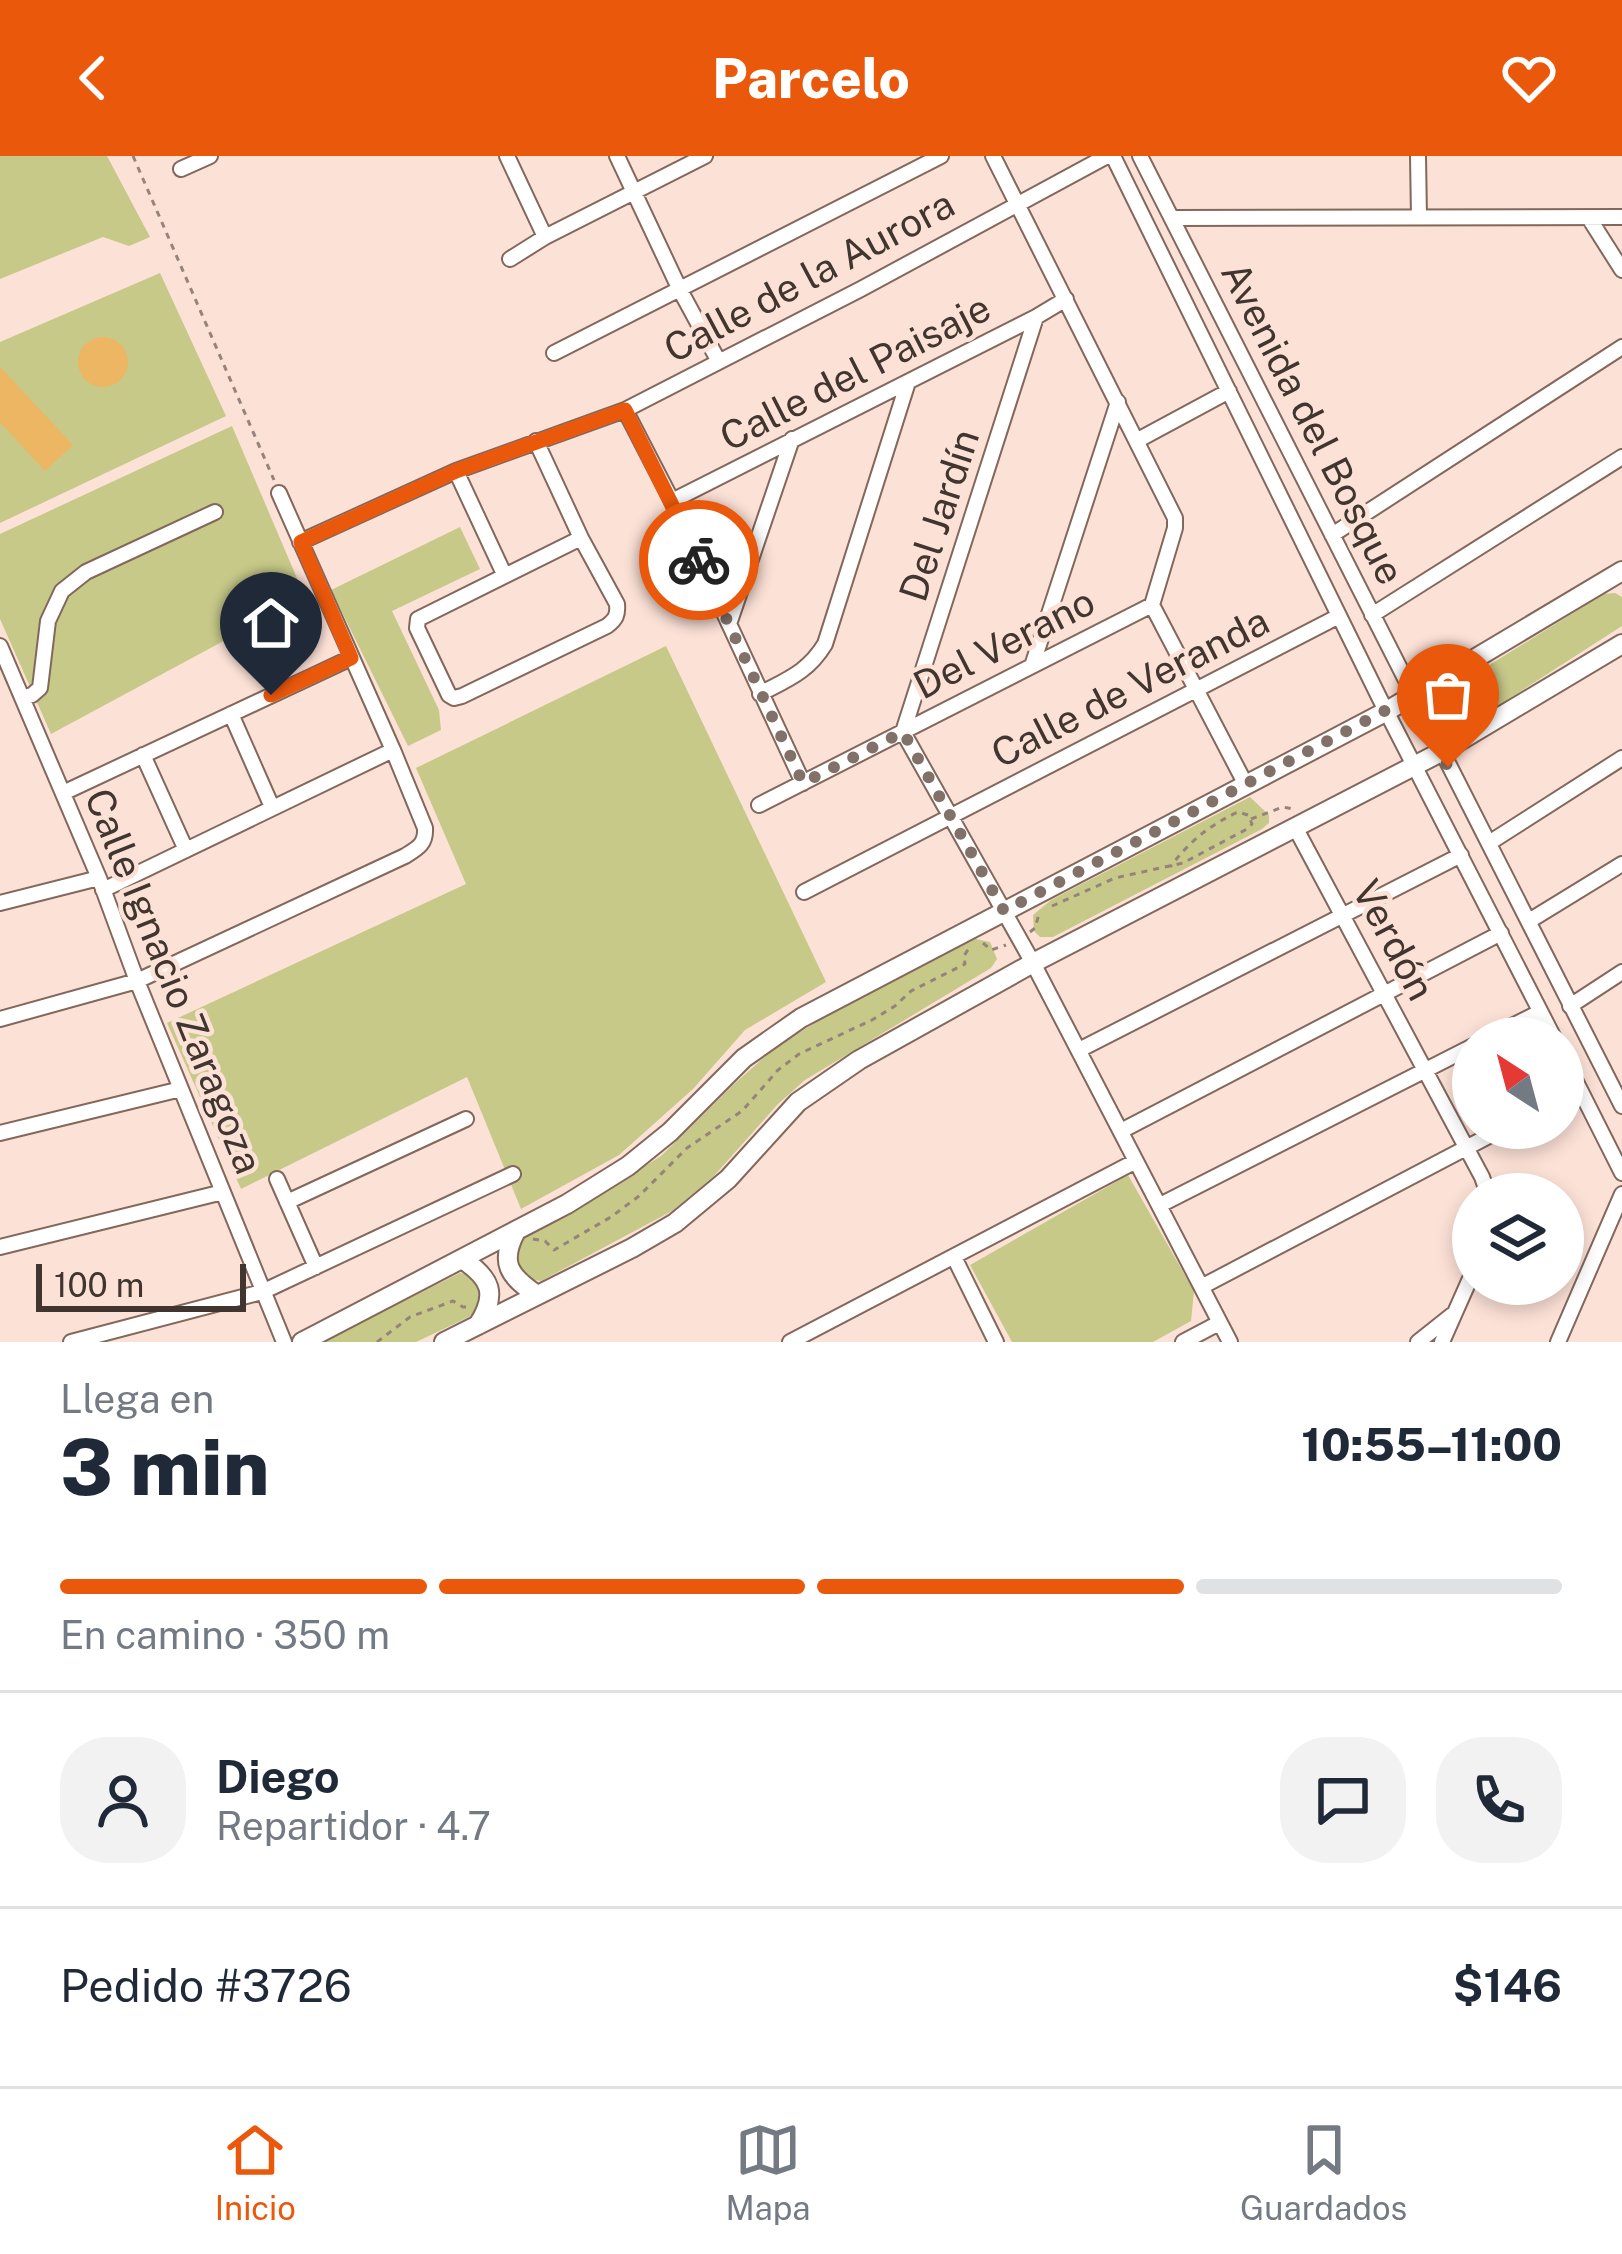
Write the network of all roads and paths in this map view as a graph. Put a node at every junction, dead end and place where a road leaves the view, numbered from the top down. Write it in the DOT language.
graph roads {
  1 [pos="133,156"];
  2 [pos="210,156"];
  3 [pos="507,156"];
  4 [pos="617,156"];
  5 [pos="705,156"];
  6 [pos="940,156"];
  7 [pos="993,156"];
  8 [pos="1110,156"];
  9 [pos="1140,156"];
  10 [pos="1418,156"];
  11 [pos="181,169"];
  12 [pos="634,192"];
  13 [pos="1016,204"];
  14 [pos="1419,217"];
  15 [pos="1622,217"];
  16 [pos="1172,218"];
  17 [pos="1589,218"];
  18 [pos="545,236"];
  19 [pos="510,260"];
  20 [pos="1622,270"];
  21 [pos="680,290"];
  22 [pos="1066,299"];
  23 [pos="1036,317"];
  24 [pos="1622,347"];
  25 [pos="554,353"];
  26 [pos="718,360"];
  27 [pos="908,382"];
  28 [pos="1229,391"];
  29 [pos="1118,402"];
  30 [pos="625,410"];
  31 [pos="792,440"];
  32 [pos="1138,440"];
  33 [pos="536,441"];
  34 [pos="1622,457"];
  35 [pos="456,471"];
  36 [pos="279,493"];
  37 [pos="672,501"];
  38 [pos="215,512"];
  39 [pos="1332,535"];
  40 [pos="581,538"];
  41 [pos="301,542"];
  42 [pos="1622,571"];
  43 [pos="504,574"];
  44 [pos="1601,584"];
  45 [pos="1622,586"];
  46 [pos="1152,605"];
  47 [pos="1372,615"];
  48 [pos="1340,616"];
  49 [pos="729,624"];
  50 [pos="1622,644"];
  51 [pos="1,657"];
  52 [pos="351,658"];
  53 [pos="1033,663"];
  54 [pos="1197,691"];
  55 [pos="760,694"];
  56 [pos="1413,696"];
  57 [pos="22,698"];
  58 [pos="1387,711"];
  59 [pos="231,714"];
  60 [pos="903,732"];
  61 [pos="393,749"];
  62 [pos="1441,752"];
  63 [pos="143,755"];
  64 [pos="1622,758"];
  65 [pos="1414,766"];
  66 [pos="803,783"];
  67 [pos="1246,785"];
  68 [pos="63,793"];
  69 [pos="759,805"];
  70 [pos="272,807"];
  71 [pos="950,817"];
  72 [pos="1295,818"];
  73 [pos="1250,820"];
  74 [pos="1489,843"];
  75 [pos="186,850"];
  76 [pos="1460,855"];
  77 [pos="1622,864"];
  78 [pos="1169,868"];
  79 [pos="101,884"];
  80 [pos="804,892"];
  81 [pos="0,904"];
  82 [pos="1004,911"];
  83 [pos="1344,916"];
  84 [pos="1529,922"];
  85 [pos="1501,933"];
  86 [pos="1019,941"];
  87 [pos="1034,963"];
  88 [pos="1622,972"];
  89 [pos="137,980"];
  90 [pos="1384,993"];
  91 [pos="1570,1006"];
  92 [pos="1540,1012"];
  93 [pos="1530,1017"];
  94 [pos="1543,1017"];
  95 [pos="0,1019"];
  96 [pos="1079,1050"];
  97 [pos="1452,1057"];
  98 [pos="1427,1070"];
  99 [pos="181,1089"];
  100 [pos="1584,1096"];
  101 [pos="1622,1106"];
  102 [pos="466,1119"];
  103 [pos="1452,1121"];
  104 [pos="1121,1131"];
  105 [pos="0,1133"];
  106 [pos="1617,1148"];
  107 [pos="1466,1149"];
  108 [pos="1136,1161"];
  109 [pos="1480,1173"];
  110 [pos="1622,1173"];
  111 [pos="513,1174"];
  112 [pos="277,1179"];
  113 [pos="223,1192"];
  114 [pos="1622,1194"];
  115 [pos="287,1202"];
  116 [pos="1160,1205"];
  117 [pos="524,1235"];
  118 [pos="0,1247"];
  119 [pos="954,1257"];
  120 [pos="462,1259"];
  121 [pos="316,1267"];
  122 [pos="1203,1286"];
  123 [pos="262,1292"];
  124 [pos="537,1295"];
  125 [pos="476,1302"];
  126 [pos="1459,1305"];
  127 [pos="1455,1313"];
  128 [pos="1219,1323"];
  129 [pos="478,1324"];
  130 [pos="994,1341"];
  131 [pos="71,1342"];
  132 [pos="284,1342"];
  133 [pos="302,1342"];
  134 [pos="377,1342"];
  135 [pos="443,1342"];
  136 [pos="790,1342"];
  137 [pos="1183,1342"];
  138 [pos="1230,1342"];
  139 [pos="1418,1342"];
  140 [pos="1442,1342"];
  141 [pos="1558,1342"];
  1 -- 36 [label="path"];
  2 -- 11 [label="street"];
  3 -- 18 [label="street"];
  4 -- 12 [label="street"];
  5 -- 12 [label="street"];
  6 -- 21 [label="street"];
  7 -- 13 [label="street"];
  8 -- 13 [label="street, Calle de la Aurora"];
  8 -- 28 [label="street, Avenida del Bosque"];
  9 -- 16 [label="street, Avenida del Bosque"];
  10 -- 14 [label="street"];
  12 -- 18 [label="street"];
  12 -- 21 [label="street"];
  13 -- 22 [label="street"];
  13 -- 26 [label="street, Calle de la Aurora"];
  14 -- 16 [label="street"];
  14 -- 17 [label="street"];
  15 -- 17 [label="street"];
  16 -- 39 [label="street, Avenida del Bosque"];
  17 -- 20 [label="street"];
  18 -- 19 [label="street"];
  21 -- 25 [label="street"];
  21 -- 26 [label="street"];
  22 -- 23 [label="street, Calle del Paisaje"];
  22 -- 29 [label="street"];
  23 -- 27 [label="street, Calle del Paisaje"];
  23 -- 60 [label="street, Del Jardín"];
  24 -- 39 [label="street"];
  26 -- 30 [label="street, Calle de la Aurora"];
  27 -- 31 [label="street, Calle del Paisaje"];
  27 -- 55 [label="street"];
  28 -- 32 [label="street"];
  28 -- 48 [label="street, Avenida del Bosque"];
  29 -- 32 [label="street"];
  29 -- 53 [label="street"];
  30 -- 33 [label="street, Calle de la Aurora"];
  30 -- 37 [label="street"];
  31 -- 37 [label="street, Calle del Paisaje"];
  31 -- 49 [label="street"];
  32 -- 46 [label="street"];
  33 -- 35 [label="street, Calle de la Aurora"];
  33 -- 40 [label="street"];
  34 -- 47 [label="street"];
  35 -- 41 [label="street, Calle de la Aurora"];
  35 -- 43 [label="street"];
  36 -- 41 [label="street"];
  37 -- 49 [label="street"];
  38 -- 57 [label="street"];
  39 -- 47 [label="street, Avenida del Bosque"];
  40 -- 43 [label="street"];
  40 -- 43 [label="street"];
  41 -- 52 [label="street"];
  42 -- 44 [label="main road"];
  44 -- 45 [label="main road"];
  44 -- 56 [label="main road"];
  46 -- 53 [label="street, Del Verano"];
  46 -- 54 [label="street"];
  47 -- 56 [label="street, Avenida del Bosque"];
  48 -- 54 [label="street, Calle de Veranda"];
  48 -- 58 [label="street, Avenida del Bosque"];
  49 -- 55 [label="street"];
  50 -- 62 [label="main road"];
  51 -- 57 [label="street, Calle Ignacio Zaragoza"];
  52 -- 59 [label="street"];
  52 -- 61 [label="street"];
  53 -- 60 [label="street, Del Verano"];
  54 -- 67 [label="street"];
  54 -- 71 [label="street, Calle de Veranda"];
  55 -- 66 [label="street"];
  56 -- 58 [label="main road"];
  56 -- 62 [label="street, Avenida del Bosque"];
  57 -- 68 [label="street, Calle Ignacio Zaragoza"];
  58 -- 65 [label="street, Avenida del Bosque"];
  58 -- 67 [label="main road"];
  59 -- 63 [label="street"];
  59 -- 70 [label="street"];
  60 -- 66 [label="street, Del Verano"];
  60 -- 71 [label="street"];
  61 -- 70 [label="street"];
  61 -- 89 [label="street"];
  62 -- 65 [label="main road"];
  62 -- 74 [label="street, Avenida del Bosque"];
  63 -- 68 [label="street"];
  63 -- 75 [label="street"];
  64 -- 74 [label="street"];
  65 -- 72 [label="main road"];
  65 -- 76 [label="street, Avenida del Bosque"];
  66 -- 69 [label="street, Del Verano"];
  67 -- 82 [label="main road"];
  68 -- 79 [label="street, Calle Ignacio Zaragoza"];
  70 -- 75 [label="street"];
  71 -- 80 [label="street, Calle de Veranda"];
  71 -- 82 [label="street"];
  72 -- 73 [label="path"];
  72 -- 83 [label="street, Verdón"];
  72 -- 87 [label="main road"];
  73 -- 78 [label="path"];
  73 -- 78 [label="path"];
  74 -- 84 [label="street, Avenida del Bosque"];
  75 -- 79 [label="street"];
  76 -- 83 [label="street"];
  76 -- 85 [label="street, Avenida del Bosque"];
  77 -- 84 [label="street"];
  78 -- 86 [label="path"];
  79 -- 81 [label="street"];
  79 -- 89 [label="street, Calle Ignacio Zaragoza"];
  82 -- 86 [label="street"];
  82 -- 117 [label="main road"];
  83 -- 90 [label="street, Verdón"];
  83 -- 96 [label="street"];
  84 -- 91 [label="street, Avenida del Bosque"];
  85 -- 90 [label="street"];
  85 -- 92 [label="street, Avenida del Bosque"];
  86 -- 87 [label="street"];
  86 -- 117 [label="path"];
  87 -- 96 [label="street"];
  87 -- 124 [label="main road"];
  88 -- 91 [label="street"];
  89 -- 95 [label="street"];
  89 -- 99 [label="street, Calle Ignacio Zaragoza"];
  90 -- 98 [label="street, Verdón"];
  90 -- 104 [label="street"];
  91 -- 101 [label="street, Avenida del Bosque"];
  92 -- 93 [label="street"];
  92 -- 94 [label="street, Avenida del Bosque"];
  96 -- 104 [label="street"];
  97 -- 98 [label="street"];
  98 -- 103 [label="street, Verdón"];
  98 -- 116 [label="street"];
  99 -- 105 [label="street"];
  99 -- 113 [label="street, Calle Ignacio Zaragoza"];
  100 -- 106 [label="street"];
  102 -- 115 [label="street"];
  104 -- 108 [label="street"];
  106 -- 110 [label="street"];
  107 -- 109 [label="street, Verdón"];
  107 -- 122 [label="street"];
  108 -- 116 [label="street"];
  108 -- 119 [label="street"];
  111 -- 121 [label="street"];
  112 -- 115 [label="street"];
  113 -- 118 [label="street"];
  113 -- 123 [label="street, Calle Ignacio Zaragoza"];
  114 -- 141 [label="street"];
  115 -- 121 [label="street"];
  116 -- 122 [label="street"];
  117 -- 120 [label="main road"];
  117 -- 124 [label="main road"];
  119 -- 130 [label="street"];
  119 -- 136 [label="street"];
  120 -- 129 [label="main road"];
  120 -- 133 [label="main road"];
  121 -- 123 [label="street"];
  122 -- 128 [label="street"];
  123 -- 131 [label="street"];
  123 -- 132 [label="street, Calle Ignacio Zaragoza"];
  124 -- 129 [label="main road"];
  125 -- 134 [label="path"];
  126 -- 127 [label="street"];
  127 -- 139 [label="street"];
  127 -- 140 [label="street"];
  128 -- 137 [label="street"];
  128 -- 138 [label="street"];
  129 -- 135 [label="main road"];
}
